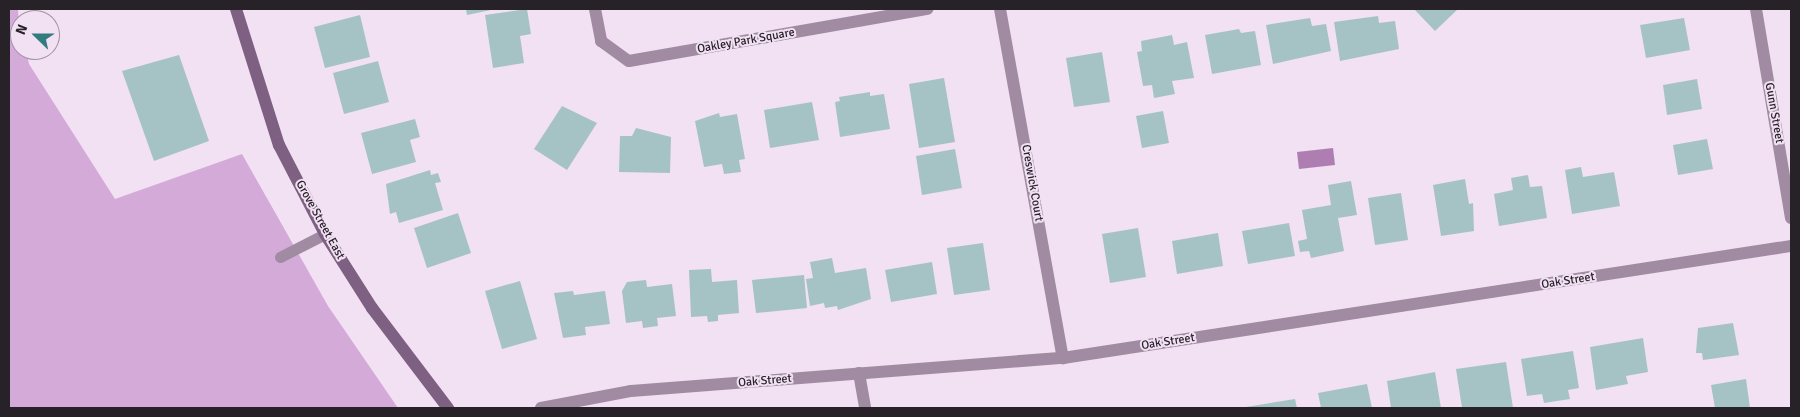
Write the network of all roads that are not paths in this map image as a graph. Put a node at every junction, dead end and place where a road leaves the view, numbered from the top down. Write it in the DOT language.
graph roads {
  1 [pos="236,9"];
  2 [pos="595,9"];
  3 [pos="928,9"];
  4 [pos="1000,9"];
  5 [pos="1756,9"];
  6 [pos="1791,218"];
  7 [pos="326,234"];
  8 [pos="1791,246"];
  9 [pos="280,256"];
  10 [pos="1063,358"];
  11 [pos="859,373"];
  12 [pos="448,408"];
  13 [pos="541,408"];
  14 [pos="865,408"];
  1 -- 7 [label="street, Grove Street East"];
  2 -- 3 [label="street, Oakley Park Square"];
  4 -- 10 [label="street, Creswick Court"];
  5 -- 6 [label="street, Gunn Street"];
  7 -- 9 [label="lane"];
  7 -- 12 [label="street, Grove Street East"];
  8 -- 10 [label="street, Oak Street"];
  10 -- 11 [label="street, Oak Street"];
  11 -- 13 [label="street, Oak Street"];
  11 -- 14 [label="street"];
}
